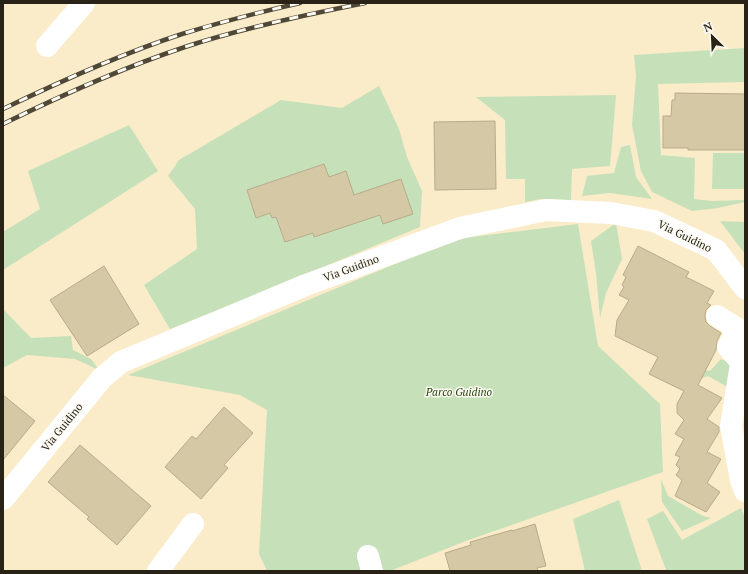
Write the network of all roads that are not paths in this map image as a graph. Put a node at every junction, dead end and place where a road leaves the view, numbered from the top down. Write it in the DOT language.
graph roads {
  1 [pos="84,3"];
  2 [pos="47,46"];
  3 [pos="745,288"];
  4 [pos="717,316"];
  5 [pos="745,339"];
  6 [pos="741,362"];
  7 [pos="745,491"];
  8 [pos="3,498"];
  9 [pos="193,524"];
  10 [pos="158,571"];
  1 -- 2 [label="street"];
  3 -- 8 [label="street, Via Guidino"];
  4 -- 6 [label="street"];
  5 -- 6 [label="street"];
  6 -- 7 [label="street"];
  9 -- 10 [label="street"];
}
